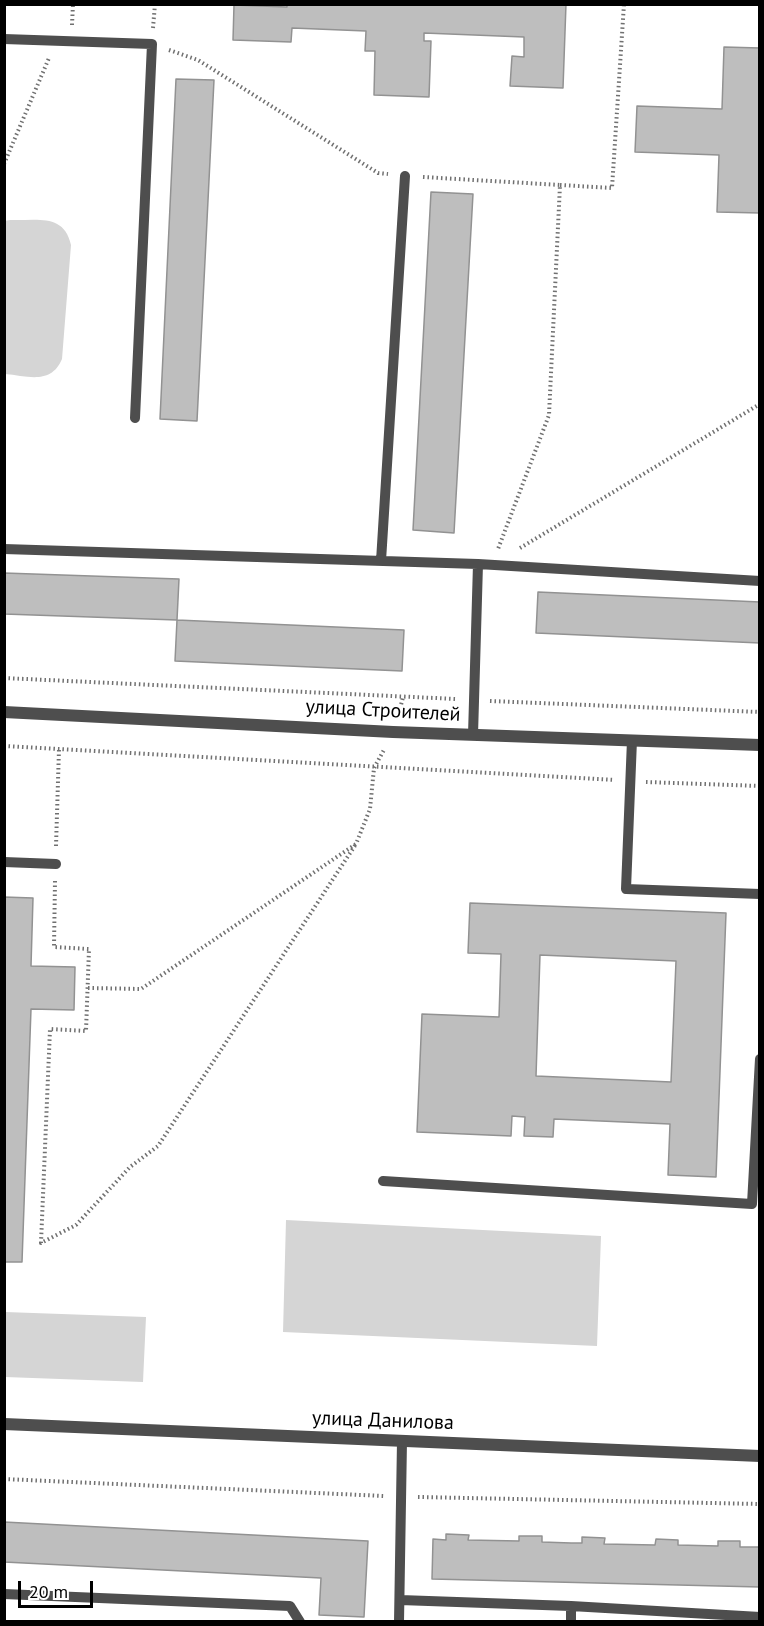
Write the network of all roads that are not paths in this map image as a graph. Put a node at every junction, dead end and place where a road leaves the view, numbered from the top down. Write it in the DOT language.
graph roads {
  1 [pos="4,39"];
  2 [pos="405,176"];
  3 [pos="135,418"];
  4 [pos="4,549"];
  5 [pos="381,561"];
  6 [pos="478,564"];
  7 [pos="759,580"];
  8 [pos="4,712"];
  9 [pos="473,735"];
  10 [pos="632,740"];
  11 [pos="759,745"];
  12 [pos="4,862"];
  13 [pos="56,864"];
  14 [pos="759,894"];
  15 [pos="759,1059"];
  16 [pos="383,1181"];
  17 [pos="4,1424"];
  18 [pos="402,1441"];
  19 [pos="759,1456"];
  20 [pos="4,1594"];
  21 [pos="400,1600"];
  22 [pos="571,1606"];
  23 [pos="759,1617"];
  24 [pos="729,1619"];
  25 [pos="300,1622"];
  26 [pos="399,1622"];
  27 [pos="571,1622"];
  1 -- 3 [label="lane"];
  2 -- 5 [label="lane"];
  4 -- 5 [label="lane"];
  5 -- 6 [label="lane"];
  6 -- 7 [label="lane"];
  6 -- 9 [label="lane"];
  8 -- 9 [label="street, улица Строителей"];
  9 -- 10 [label="street, улица Строителей"];
  10 -- 11 [label="street, улица Строителей"];
  10 -- 14 [label="lane"];
  12 -- 13 [label="lane"];
  15 -- 16 [label="lane"];
  17 -- 18 [label="street, улица Данилова"];
  18 -- 19 [label="street, улица Данилова"];
  18 -- 21 [label="lane"];
  20 -- 25 [label="lane"];
  21 -- 22 [label="lane"];
  21 -- 26 [label="lane"];
  22 -- 24 [label="lane"];
  22 -- 27 [label="lane"];
  23 -- 24 [label="lane"];
}
